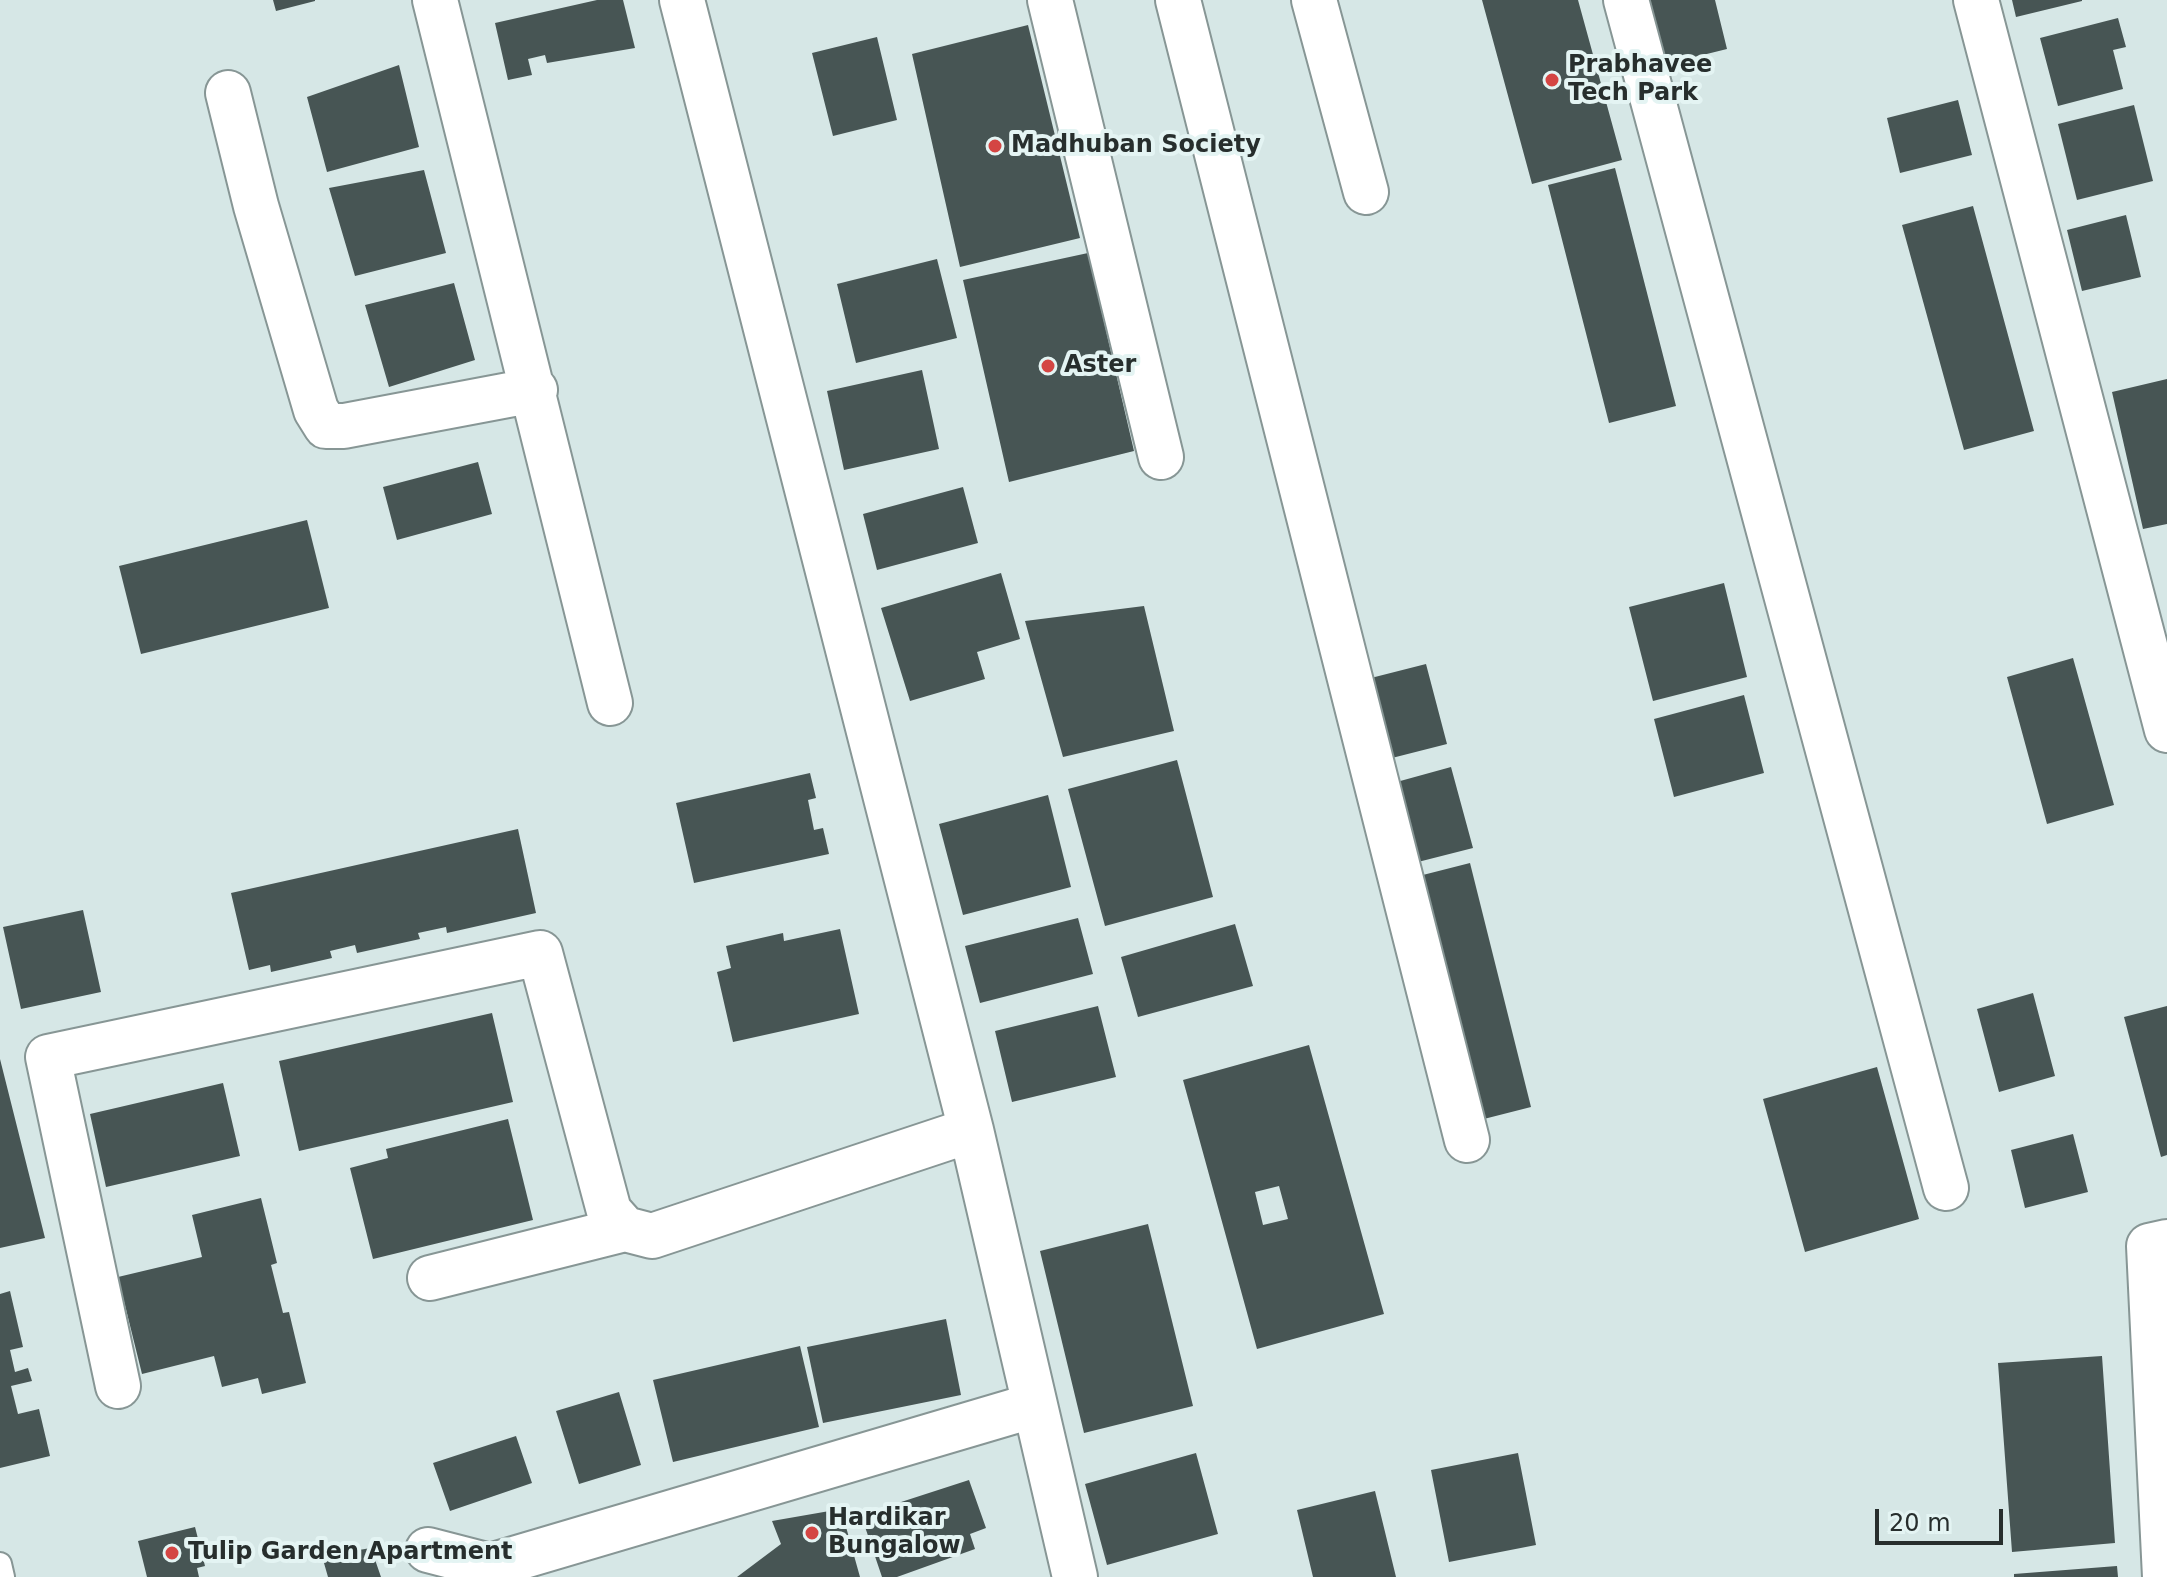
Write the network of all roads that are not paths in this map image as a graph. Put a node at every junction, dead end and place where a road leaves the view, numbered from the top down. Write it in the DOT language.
graph roads {
  1 [pos="435,0"];
  2 [pos="682,0"];
  3 [pos="1050,0"];
  4 [pos="1178,0"];
  5 [pos="1314,0"];
  6 [pos="1626,0"];
  7 [pos="1976,0"];
  8 [pos="228,93"];
  9 [pos="1366,192"];
  10 [pos="535,390"];
  11 [pos="1161,457"];
  12 [pos="610,703"];
  13 [pos="2167,730"];
  14 [pos="971,1130"];
  15 [pos="1467,1140"];
  16 [pos="1946,1188"];
  17 [pos="625,1229"];
  18 [pos="2167,1242"];
  19 [pos="430,1278"];
  20 [pos="118,1386"];
  21 [pos="1035,1405"];
  22 [pos="428,1550"];
  23 [pos="0,1564"];
  24 [pos="489,1571"];
  25 [pos="3,1577"];
  26 [pos="1075,1577"];
  27 [pos="2165,1577"];
  1 -- 10 [label="street"];
  2 -- 14 [label="street"];
  3 -- 11 [label="street"];
  4 -- 15 [label="street"];
  5 -- 9 [label="street"];
  6 -- 16 [label="street"];
  7 -- 13 [label="street"];
  8 -- 10 [label="street"];
  10 -- 12 [label="street"];
  14 -- 17 [label="street"];
  14 -- 21 [label="street"];
  17 -- 19 [label="street"];
  17 -- 20 [label="street"];
  18 -- 27 [label="street"];
  21 -- 24 [label="street"];
  21 -- 26 [label="street"];
  22 -- 24 [label="street"];
  23 -- 25 [label="lane"];
}
